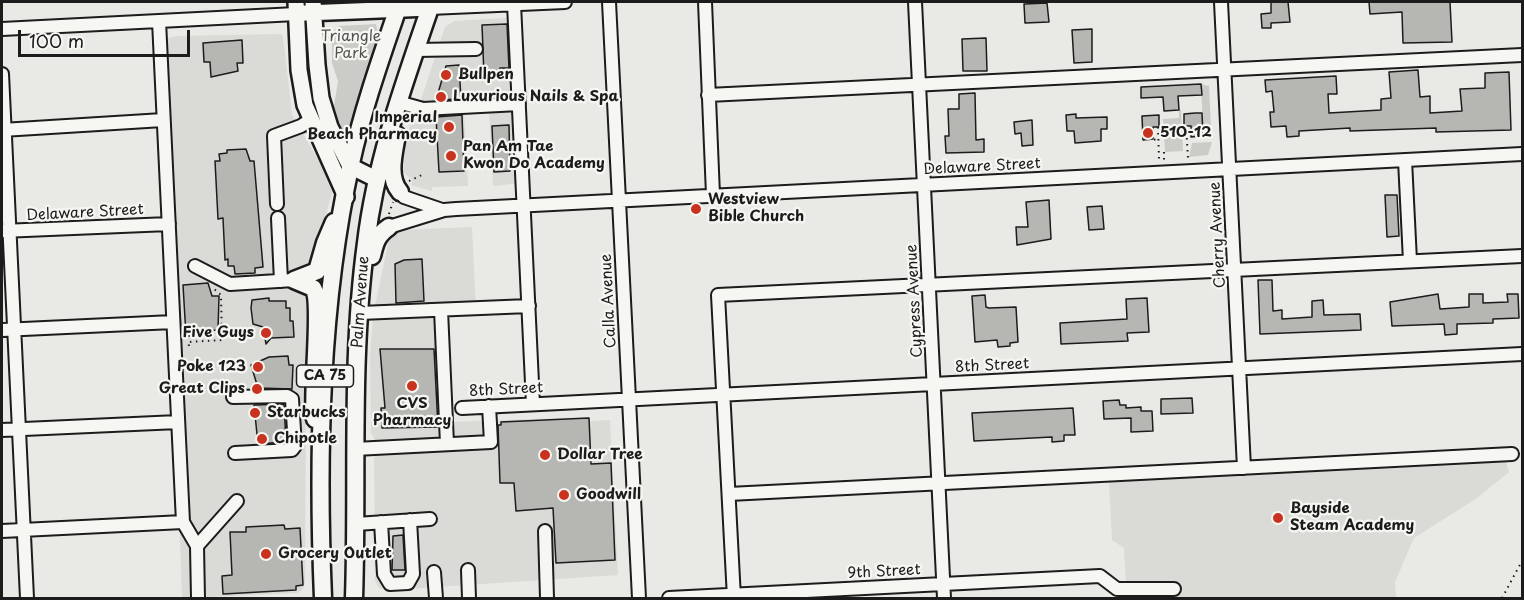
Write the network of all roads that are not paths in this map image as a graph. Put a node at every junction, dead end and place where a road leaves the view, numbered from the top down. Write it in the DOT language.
graph roads {
  1 [pos="565,2"];
  2 [pos="609,2"];
  3 [pos="705,2"];
  4 [pos="915,2"];
  5 [pos="1221,2"];
  6 [pos="514,4"];
  7 [pos="399,5"];
  8 [pos="431,5"];
  9 [pos="313,7"];
  10 [pos="296,8"];
  11 [pos="159,21"];
  12 [pos="2,29"];
  13 [pos="476,49"];
  14 [pos="415,50"];
  15 [pos="1522,55"];
  16 [pos="1224,70"];
  17 [pos="2,74"];
  18 [pos="919,85"];
  19 [pos="708,95"];
  20 [pos="519,104"];
  21 [pos="396,107"];
  22 [pos="164,120"];
  23 [pos="310,120"];
  24 [pos="3,130"];
  25 [pos="1522,154"];
  26 [pos="1405,160"];
  27 [pos="350,166"];
  28 [pos="1229,170"];
  29 [pos="376,179"];
  30 [pos="924,185"];
  31 [pos="401,191"];
  32 [pos="713,195"];
  33 [pos="346,197"];
  34 [pos="619,200"];
  35 [pos="277,204"];
  36 [pos="524,206"];
  37 [pos="444,210"];
  38 [pos="341,214"];
  39 [pos="278,218"];
  40 [pos="169,224"];
  41 [pos="388,224"];
  42 [pos="5,231"];
  43 [pos="1522,256"];
  44 [pos="1410,261"];
  45 [pos="195,266"];
  46 [pos="1234,269"];
  47 [pos="288,281"];
  48 [pos="929,283"];
  49 [pos="361,291"];
  50 [pos="529,306"];
  51 [pos="441,310"];
  52 [pos="360,313"];
  53 [pos="173,322"];
  54 [pos="8,330"];
  55 [pos="1522,354"];
  56 [pos="1239,370"];
  57 [pos="934,384"];
  58 [pos="724,394"];
  59 [pos="233,397"];
  60 [pos="629,398"];
  61 [pos="533,404"];
  62 [pos="489,406"];
  63 [pos="462,408"];
  64 [pos="178,422"];
  65 [pos="2,430"];
  66 [pos="19,430"];
  67 [pos="447,444"];
  68 [pos="355,448"];
  69 [pos="235,453"];
  70 [pos="1512,454"];
  71 [pos="320,459"];
  72 [pos="1244,468"];
  73 [pos="939,484"];
  74 [pos="729,494"];
  75 [pos="237,501"];
  76 [pos="430,519"];
  77 [pos="410,520"];
  78 [pos="183,522"];
  79 [pos="381,522"];
  80 [pos="356,524"];
  81 [pos="24,530"];
  82 [pos="2,531"];
  83 [pos="545,531"];
  84 [pos="197,546"];
  85 [pos="468,570"];
  86 [pos="434,572"];
  87 [pos="943,584"];
  88 [pos="1174,589"];
  89 [pos="734,597"];
  90 [pos="27,598"];
  91 [pos="198,598"];
  92 [pos="322,598"];
  93 [pos="354,598"];
  94 [pos="436,598"];
  95 [pos="469,598"];
  96 [pos="547,598"];
  97 [pos="639,598"];
  98 [pos="669,598"];
  99 [pos="944,598"];
  1 -- 6 [label="street"];
  2 -- 34 [label="street, Calla Avenue"];
  3 -- 19 [label="street"];
  4 -- 18 [label="street, Cypress Avenue"];
  5 -- 16 [label="street, Cherry Avenue"];
  6 -- 8 [label="street"];
  6 -- 20 [label="street"];
  7 -- 8 [label="main road"];
  7 -- 9 [label="main road"];
  7 -- 27 [label="highway, CA 75"];
  8 -- 14 [label="highway, CA 75"];
  9 -- 10 [label="main road"];
  9 -- 27 [label="main road"];
  10 -- 11 [label="street"];
  10 -- 23 [label="main road"];
  11 -- 12 [label="street"];
  11 -- 22 [label="street"];
  13 -- 14 [label="street"];
  14 -- 21 [label="highway, CA 75"];
  15 -- 16 [label="street"];
  16 -- 18 [label="street"];
  16 -- 28 [label="street, Cherry Avenue"];
  17 -- 24 [label="street"];
  18 -- 19 [label="street"];
  18 -- 30 [label="street, Cypress Avenue"];
  19 -- 32 [label="street"];
  20 -- 21 [label="street"];
  20 -- 36 [label="street"];
  21 -- 29 [label="highway, CA 75"];
  21 -- 31 [label="highway"];
  22 -- 24 [label="street"];
  22 -- 40 [label="street"];
  23 -- 33 [label="main road"];
  23 -- 35 [label="street"];
  24 -- 42 [label="street"];
  25 -- 26 [label="street, Delaware Street"];
  26 -- 28 [label="street, Delaware Street"];
  26 -- 44 [label="street"];
  27 -- 29 [label="main road"];
  27 -- 33 [label="highway, Palm Avenue / CA 75"];
  28 -- 30 [label="street, Delaware Street"];
  28 -- 46 [label="street, Cherry Avenue"];
  29 -- 49 [label="highway, Palm Avenue / CA 75"];
  30 -- 32 [label="street, Delaware Street"];
  30 -- 48 [label="street, Cypress Avenue"];
  31 -- 37 [label="street, Delaware Street"];
  32 -- 34 [label="street, Delaware Street"];
  33 -- 38 [label="highway, Palm Avenue / CA 75"];
  34 -- 36 [label="street, Delaware Street"];
  34 -- 60 [label="street, Calla Avenue"];
  36 -- 37 [label="street, Delaware Street"];
  36 -- 50 [label="street"];
  37 -- 41 [label="street, Delaware Street"];
  38 -- 47 [label="highway"];
  38 -- 71 [label="highway, Palm Avenue / CA 75"];
  39 -- 47 [label="street"];
  40 -- 42 [label="street, Delaware Street"];
  40 -- 53 [label="street"];
  41 -- 49 [label="highway"];
  42 -- 54 [label="street"];
  43 -- 44 [label="street"];
  44 -- 46 [label="street"];
  45 -- 47 [label="street"];
  46 -- 48 [label="street"];
  46 -- 56 [label="street, Cherry Avenue"];
  47 -- 71 [label="highway"];
  48 -- 57 [label="street, Cypress Avenue"];
  48 -- 58 [label="street"];
  49 -- 52 [label="highway, Palm Avenue / CA 75"];
  50 -- 51 [label="street"];
  50 -- 61 [label="street"];
  51 -- 52 [label="street"];
  51 -- 67 [label="street"];
  52 -- 68 [label="highway, Palm Avenue / CA 75"];
  53 -- 54 [label="street"];
  53 -- 64 [label="street"];
  54 -- 66 [label="street"];
  55 -- 56 [label="street, 8th Street"];
  56 -- 57 [label="street, 8th Street"];
  56 -- 72 [label="street, Cherry Avenue"];
  57 -- 58 [label="street, 8th Street"];
  57 -- 73 [label="street, Cypress Avenue"];
  58 -- 60 [label="street, 8th Street"];
  58 -- 74 [label="street"];
  59 -- 69 [label="street"];
  60 -- 61 [label="street, 8th Street"];
  60 -- 97 [label="street, Calla Avenue"];
  61 -- 62 [label="street, 8th Street"];
  62 -- 63 [label="street, 8th Street"];
  62 -- 67 [label="street"];
  64 -- 66 [label="street"];
  64 -- 78 [label="street"];
  65 -- 66 [label="street"];
  66 -- 81 [label="street"];
  67 -- 68 [label="street"];
  68 -- 80 [label="highway, Palm Avenue / CA 75"];
  70 -- 72 [label="street"];
  71 -- 92 [label="highway, Palm Avenue / CA 75"];
  72 -- 73 [label="street"];
  73 -- 74 [label="street"];
  73 -- 87 [label="street, Cypress Avenue"];
  74 -- 89 [label="street"];
  75 -- 84 [label="street"];
  76 -- 77 [label="street"];
  77 -- 79 [label="street"];
  77 -- 79 [label="street"];
  78 -- 81 [label="street"];
  78 -- 84 [label="street"];
  79 -- 80 [label="street"];
  80 -- 93 [label="highway, Palm Avenue / CA 75"];
  81 -- 82 [label="street"];
  81 -- 90 [label="street"];
  83 -- 96 [label="street"];
  84 -- 91 [label="street"];
  85 -- 95 [label="street"];
  86 -- 94 [label="street"];
  87 -- 88 [label="street, 9th Street"];
  87 -- 89 [label="street, 9th Street"];
  87 -- 99 [label="street, Cypress Avenue"];
  89 -- 98 [label="street, 9th Street"];
}
